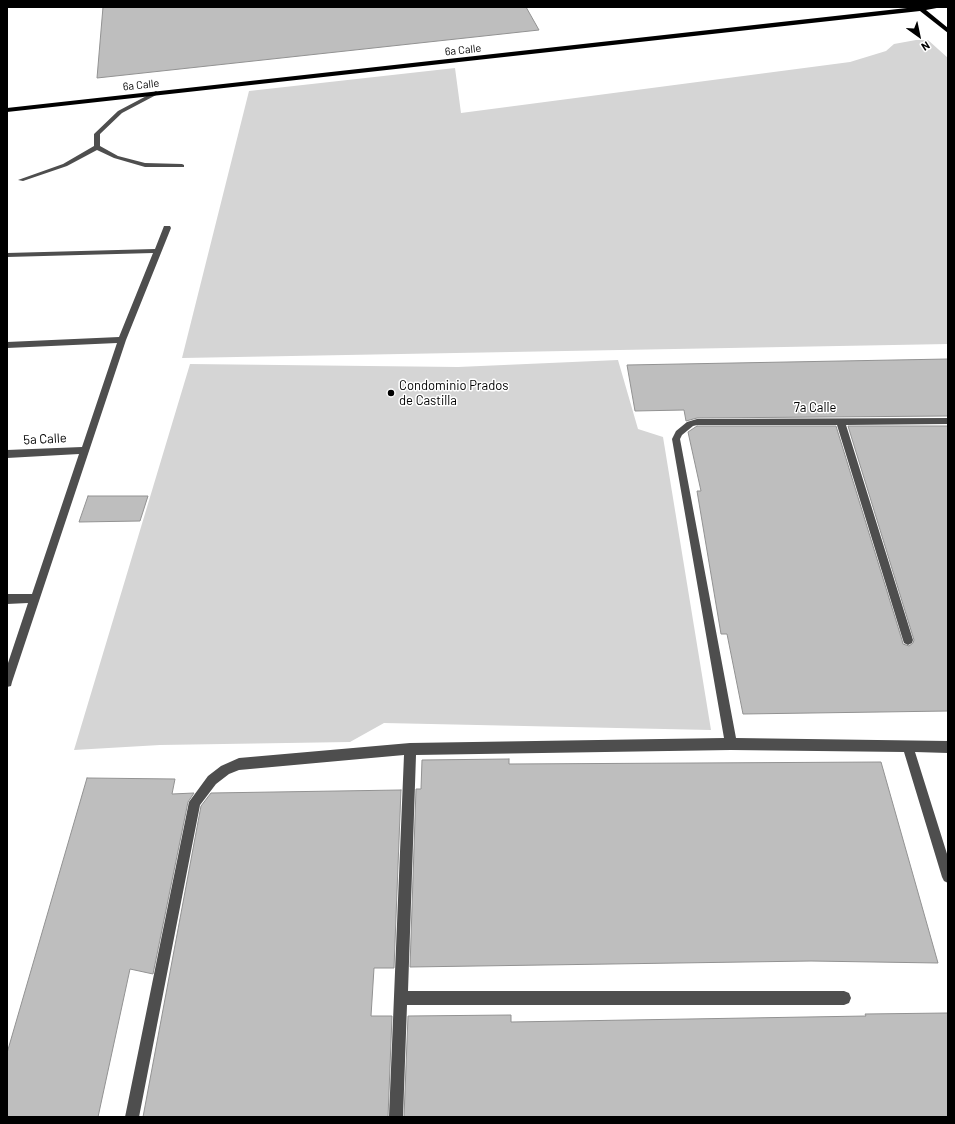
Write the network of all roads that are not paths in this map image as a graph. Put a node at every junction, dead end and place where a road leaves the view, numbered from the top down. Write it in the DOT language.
graph roads {
  1 [pos="939,7"];
  2 [pos="920,8"];
  3 [pos="948,31"];
  4 [pos="156,94"];
  5 [pos="7,110"];
  6 [pos="97,146"];
  7 [pos="182,166"];
  8 [pos="21,180"];
  9 [pos="167,228"];
  10 [pos="158,251"];
  11 [pos="7,255"];
  12 [pos="122,340"];
  13 [pos="7,345"];
  14 [pos="948,421"];
  15 [pos="840,422"];
  16 [pos="84,450"];
  17 [pos="7,454"];
  18 [pos="34,598"];
  19 [pos="7,599"];
  20 [pos="908,640"];
  21 [pos="7,682"];
  22 [pos="731,744"];
  23 [pos="908,747"];
  24 [pos="948,747"];
  25 [pos="410,749"];
  26 [pos="948,877"];
  27 [pos="401,998"];
  28 [pos="844,998"];
  29 [pos="132,1117"];
  30 [pos="396,1117"];
  1 -- 2 [label="main road, 6a Calle"];
  2 -- 3 [label="main road"];
  2 -- 4 [label="main road, 6a Calle"];
  4 -- 5 [label="main road, 6a Calle"];
  4 -- 6 [label="street"];
  6 -- 7 [label="street"];
  6 -- 8 [label="street"];
  9 -- 10 [label="street"];
  10 -- 11 [label="street"];
  10 -- 12 [label="street"];
  12 -- 13 [label="street"];
  12 -- 16 [label="street"];
  14 -- 15 [label="street, 7a Calle"];
  15 -- 20 [label="street"];
  15 -- 22 [label="street, 7a Calle"];
  16 -- 17 [label="street, 5a Calle"];
  16 -- 18 [label="street"];
  18 -- 19 [label="street"];
  18 -- 21 [label="street"];
  22 -- 23 [label="street"];
  22 -- 25 [label="street"];
  23 -- 24 [label="street"];
  23 -- 26 [label="street"];
  25 -- 27 [label="street"];
  25 -- 29 [label="street"];
  27 -- 28 [label="street"];
  27 -- 30 [label="street"];
}
